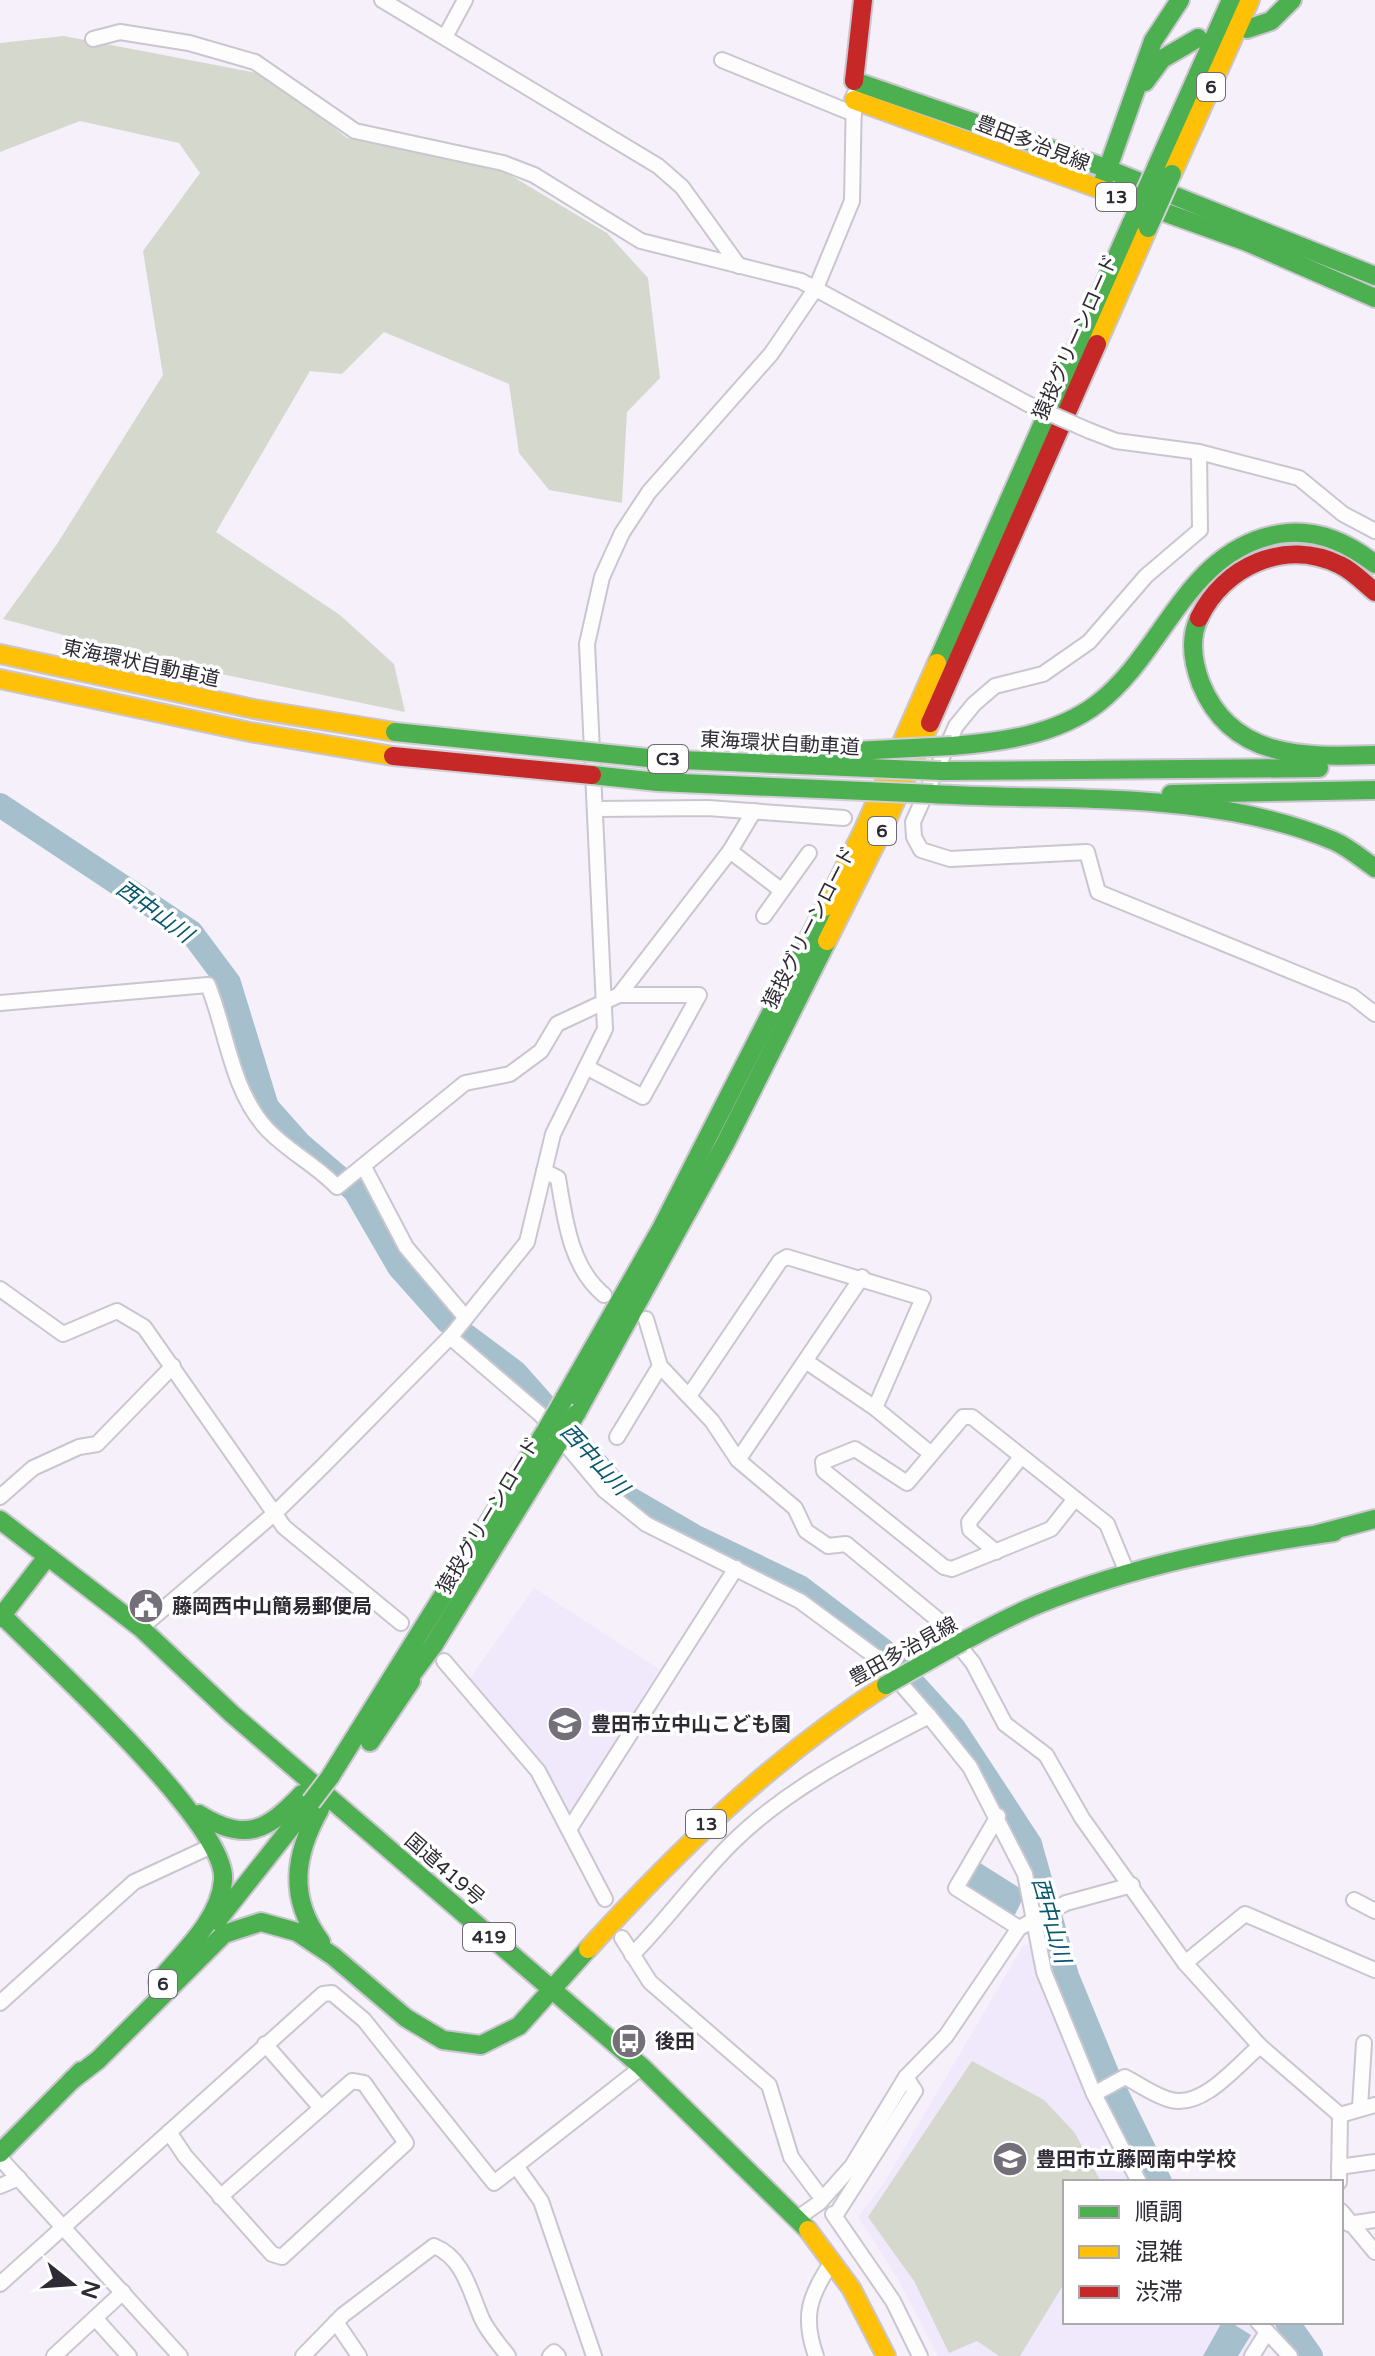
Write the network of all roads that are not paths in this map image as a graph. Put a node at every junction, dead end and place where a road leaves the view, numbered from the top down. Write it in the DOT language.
graph roads {
  1 [pos="382,0"];
  2 [pos="465,0"];
  3 [pos="863,0"];
  4 [pos="1180,0"];
  5 [pos="1231,0"];
  6 [pos="1250,0"];
  7 [pos="1292,0"];
  8 [pos="1247,29"];
  9 [pos="445,37"];
  10 [pos="1198,38"];
  11 [pos="93,39"];
  12 [pos="722,60"];
  13 [pos="854,81"];
  14 [pos="1135,98"];
  15 [pos="854,107"];
  16 [pos="1107,168"];
  17 [pos="1164,171"];
  18 [pos="1099,191"];
  19 [pos="739,266"];
  20 [pos="1375,276"];
  21 [pos="816,288"];
  22 [pos="1375,298"];
  23 [pos="1199,452"];
  24 [pos="1375,531"];
  25 [pos="1375,564"];
  26 [pos="1375,592"];
  27 [pos="0,654"];
  28 [pos="0,679"];
  29 [pos="576,752"];
  30 [pos="1375,755"];
  31 [pos="1375,767"];
  32 [pos="1375,790"];
  33 [pos="933,794"];
  34 [pos="595,809"];
  35 [pos="754,811"];
  36 [pos="844,818"];
  37 [pos="730,851"];
  38 [pos="809,853"];
  39 [pos="1375,868"];
  40 [pos="781,890"];
  41 [pos="764,916"];
  42 [pos="619,995"];
  43 [pos="0,1003"];
  44 [pos="604,1005"];
  45 [pos="1375,1014"];
  46 [pos="588,1068"];
  47 [pos="363,1167"];
  48 [pos="544,1171"];
  49 [pos="862,1277"];
  50 [pos="0,1289"];
  51 [pos="604,1295"];
  52 [pos="465,1319"];
  53 [pos="646,1319"];
  54 [pos="451,1336"];
  55 [pos="807,1362"];
  56 [pos="173,1366"];
  57 [pos="660,1366"];
  58 [pos="689,1396"];
  59 [pos="875,1408"];
  60 [pos="617,1437"];
  61 [pos="551,1439"];
  62 [pos="930,1453"];
  63 [pos="1021,1457"];
  64 [pos="738,1460"];
  65 [pos="0,1497"];
  66 [pos="1074,1500"];
  67 [pos="275,1513"];
  68 [pos="1375,1519"];
  69 [pos="0,1520"];
  70 [pos="1375,1527"];
  71 [pos="1318,1534"];
  72 [pos="996,1552"];
  73 [pos="47,1557"];
  74 [pos="736,1568"];
  75 [pos="1128,1575"];
  76 [pos="1,1617"];
  77 [pos="401,1623"];
  78 [pos="141,1628"];
  79 [pos="438,1654"];
  80 [pos="929,1716"];
  81 [pos="330,1778"];
  82 [pos="182,1801"];
  83 [pos="311,1802"];
  84 [pos="998,1816"];
  85 [pos="570,1828"];
  86 [pos="203,1850"];
  87 [pos="1132,1885"];
  88 [pos="605,1899"];
  89 [pos="1354,1900"];
  90 [pos="1375,1911"];
  91 [pos="1038,1917"];
  92 [pos="1019,1928"];
  93 [pos="622,1938"];
  94 [pos="632,1955"];
  95 [pos="1185,1963"];
  96 [pos="344,1967"];
  97 [pos="1375,1970"];
  98 [pos="551,1991"];
  99 [pos="0,2003"];
  100 [pos="109,2043"];
  101 [pos="1364,2043"];
  102 [pos="265,2044"];
  103 [pos="1260,2046"];
  104 [pos="642,2067"];
  105 [pos="906,2077"];
  106 [pos="72,2080"];
  107 [pos="1096,2092"];
  108 [pos="1367,2106"];
  109 [pos="321,2108"];
  110 [pos="1340,2115"];
  111 [pos="169,2132"];
  112 [pos="0,2155"];
  113 [pos="1375,2162"];
  114 [pos="516,2166"];
  115 [pos="1339,2175"];
  116 [pos="18,2177"];
  117 [pos="1138,2180"];
  118 [pos="0,2186"];
  119 [pos="817,2192"];
  120 [pos="220,2197"];
  121 [pos="799,2217"];
  122 [pos="1345,2218"];
  123 [pos="1375,2220"];
  124 [pos="65,2227"];
  125 [pos="1375,2252"];
  126 [pos="832,2262"];
  127 [pos="0,2284"];
  128 [pos="123,2292"];
  129 [pos="95,2318"];
  130 [pos="336,2322"];
  131 [pos="1263,2327"];
  132 [pos="54,2356"];
  133 [pos="129,2356"];
  134 [pos="180,2356"];
  135 [pos="303,2356"];
  136 [pos="359,2356"];
  137 [pos="508,2356"];
  138 [pos="550,2356"];
  139 [pos="558,2356"];
  140 [pos="594,2356"];
  141 [pos="816,2356"];
  142 [pos="886,2356"];
  143 [pos="920,2356"];
  144 [pos="1252,2356"];
  145 [pos="1290,2356"];
  1 -- 9 [label="street"];
  2 -- 9 [label="street"];
  3 -- 13 [label="main road"];
  4 -- 14 [label="main road"];
  5 -- 17 [label="main road, 猿投グリーンロード / 6"];
  6 -- 17 [label="main road, 猿投グリーンロード / 6"];
  7 -- 8 [label="main road"];
  9 -- 19 [label="street"];
  10 -- 14 [label="main road"];
  11 -- 19 [label="street"];
  12 -- 15 [label="street"];
  13 -- 15 [label="street"];
  13 -- 16 [label="main road, 豊田多治見線 / 13"];
  14 -- 16 [label="main road"];
  15 -- 18 [label="main road, 豊田多治見線 / 13"];
  15 -- 21 [label="street"];
  16 -- 18 [label="main road"];
  16 -- 20 [label="main road, 豊田多治見線 / 13"];
  17 -- 61 [label="main road, 猿投グリーンロード / 6, bridge"];
  18 -- 22 [label="main road, 豊田多治見線 / 13"];
  19 -- 21 [label="street"];
  21 -- 23 [label="street, bridge"];
  21 -- 34 [label="street"];
  23 -- 24 [label="street"];
  23 -- 45 [label="street"];
  25 -- 29 [label="main road, bridge"];
  26 -- 30 [label="main road"];
  27 -- 29 [label="main road, 東海環状自動車道 / C3, bridge"];
  28 -- 33 [label="main road, C3, bridge"];
  29 -- 31 [label="main road, 東海環状自動車道 / C3, bridge"];
  32 -- 33 [label="main road, C3"];
  33 -- 39 [label="main road"];
  34 -- 35 [label="street"];
  34 -- 44 [label="street"];
  35 -- 36 [label="street"];
  35 -- 37 [label="street"];
  37 -- 40 [label="street"];
  37 -- 42 [label="street"];
  38 -- 40 [label="street"];
  40 -- 41 [label="street"];
  42 -- 44 [label="street"];
  42 -- 46 [label="street"];
  43 -- 47 [label="street"];
  44 -- 46 [label="street"];
  44 -- 47 [label="street"];
  46 -- 48 [label="street"];
  47 -- 52 [label="street"];
  48 -- 51 [label="street"];
  48 -- 52 [label="street"];
  49 -- 55 [label="street"];
  49 -- 58 [label="street"];
  49 -- 59 [label="street"];
  50 -- 56 [label="street"];
  52 -- 54 [label="street"];
  53 -- 57 [label="street"];
  54 -- 67 [label="street"];
  54 -- 74 [label="street"];
  55 -- 59 [label="street"];
  55 -- 64 [label="street"];
  56 -- 65 [label="street"];
  56 -- 67 [label="street"];
  57 -- 58 [label="street"];
  57 -- 60 [label="street"];
  58 -- 64 [label="street"];
  59 -- 62 [label="street"];
  61 -- 79 [label="main road, 猿投グリーンロード / 6"];
  61 -- 81 [label="main road, 猿投グリーンロード / 6"];
  62 -- 63 [label="street"];
  62 -- 72 [label="street"];
  63 -- 66 [label="street"];
  63 -- 72 [label="street"];
  64 -- 87 [label="street"];
  66 -- 72 [label="street"];
  66 -- 75 [label="street"];
  67 -- 77 [label="street"];
  67 -- 78 [label="street"];
  68 -- 71 [label="main road"];
  69 -- 73 [label="main road, 国道419号 / 419"];
  70 -- 71 [label="main road, 豊田多治見線 / 13"];
  71 -- 75 [label="main road, 豊田多治見線 / 13"];
  73 -- 76 [label="main road"];
  73 -- 78 [label="main road, 国道419号 / 419"];
  74 -- 80 [label="street"];
  74 -- 85 [label="street"];
  75 -- 98 [label="main road, 豊田多治見線 / 13, bridge"];
  76 -- 82 [label="main road"];
  78 -- 98 [label="main road, 国道419号 / 419"];
  79 -- 81 [label="main road, 猿投グリーンロード / 6"];
  79 -- 85 [label="street"];
  80 -- 84 [label="street"];
  80 -- 94 [label="street"];
  81 -- 83 [label="main road"];
  82 -- 83 [label="main road"];
  82 -- 100 [label="main road"];
  83 -- 96 [label="main road"];
  83 -- 100 [label="main road, 6"];
  84 -- 91 [label="street"];
  84 -- 92 [label="street"];
  85 -- 88 [label="street"];
  86 -- 99 [label="street"];
  87 -- 91 [label="street"];
  87 -- 95 [label="street"];
  89 -- 90 [label="street"];
  91 -- 92 [label="street"];
  91 -- 107 [label="street"];
  92 -- 105 [label="street"];
  93 -- 94 [label="street"];
  94 -- 119 [label="street"];
  95 -- 97 [label="street"];
  95 -- 103 [label="street"];
  96 -- 98 [label="main road, 豊田多治見線"];
  96 -- 106 [label="main road"];
  98 -- 104 [label="main road, 国道419号 / 419"];
  100 -- 106 [label="main road, 6"];
  101 -- 108 [label="street"];
  102 -- 109 [label="street"];
  102 -- 111 [label="street"];
  102 -- 114 [label="street"];
  103 -- 107 [label="street"];
  103 -- 110 [label="street"];
  104 -- 114 [label="street"];
  104 -- 121 [label="main road, 国道419号 / 419"];
  105 -- 121 [label="street"];
  105 -- 143 [label="street"];
  106 -- 112 [label="main road, 6"];
  107 -- 117 [label="street"];
  108 -- 110 [label="street"];
  109 -- 120 [label="street"];
  109 -- 120 [label="street"];
  110 -- 115 [label="street"];
  111 -- 120 [label="street"];
  111 -- 124 [label="street"];
  112 -- 116 [label="street"];
  113 -- 115 [label="street"];
  114 -- 140 [label="street"];
  116 -- 118 [label="street"];
  116 -- 124 [label="street"];
  121 -- 126 [label="main road, 国道419号 / 419"];
  122 -- 123 [label="street"];
  122 -- 125 [label="street"];
  124 -- 127 [label="street"];
  124 -- 128 [label="street"];
  126 -- 141 [label="street"];
  126 -- 142 [label="main road, 国道419号 / 419"];
  128 -- 129 [label="street"];
  128 -- 134 [label="street"];
  129 -- 132 [label="street"];
  129 -- 133 [label="street"];
  130 -- 135 [label="street"];
  130 -- 136 [label="street"];
  130 -- 137 [label="street"];
  131 -- 144 [label="street"];
  131 -- 145 [label="street"];
  138 -- 139 [label="street"];
}
